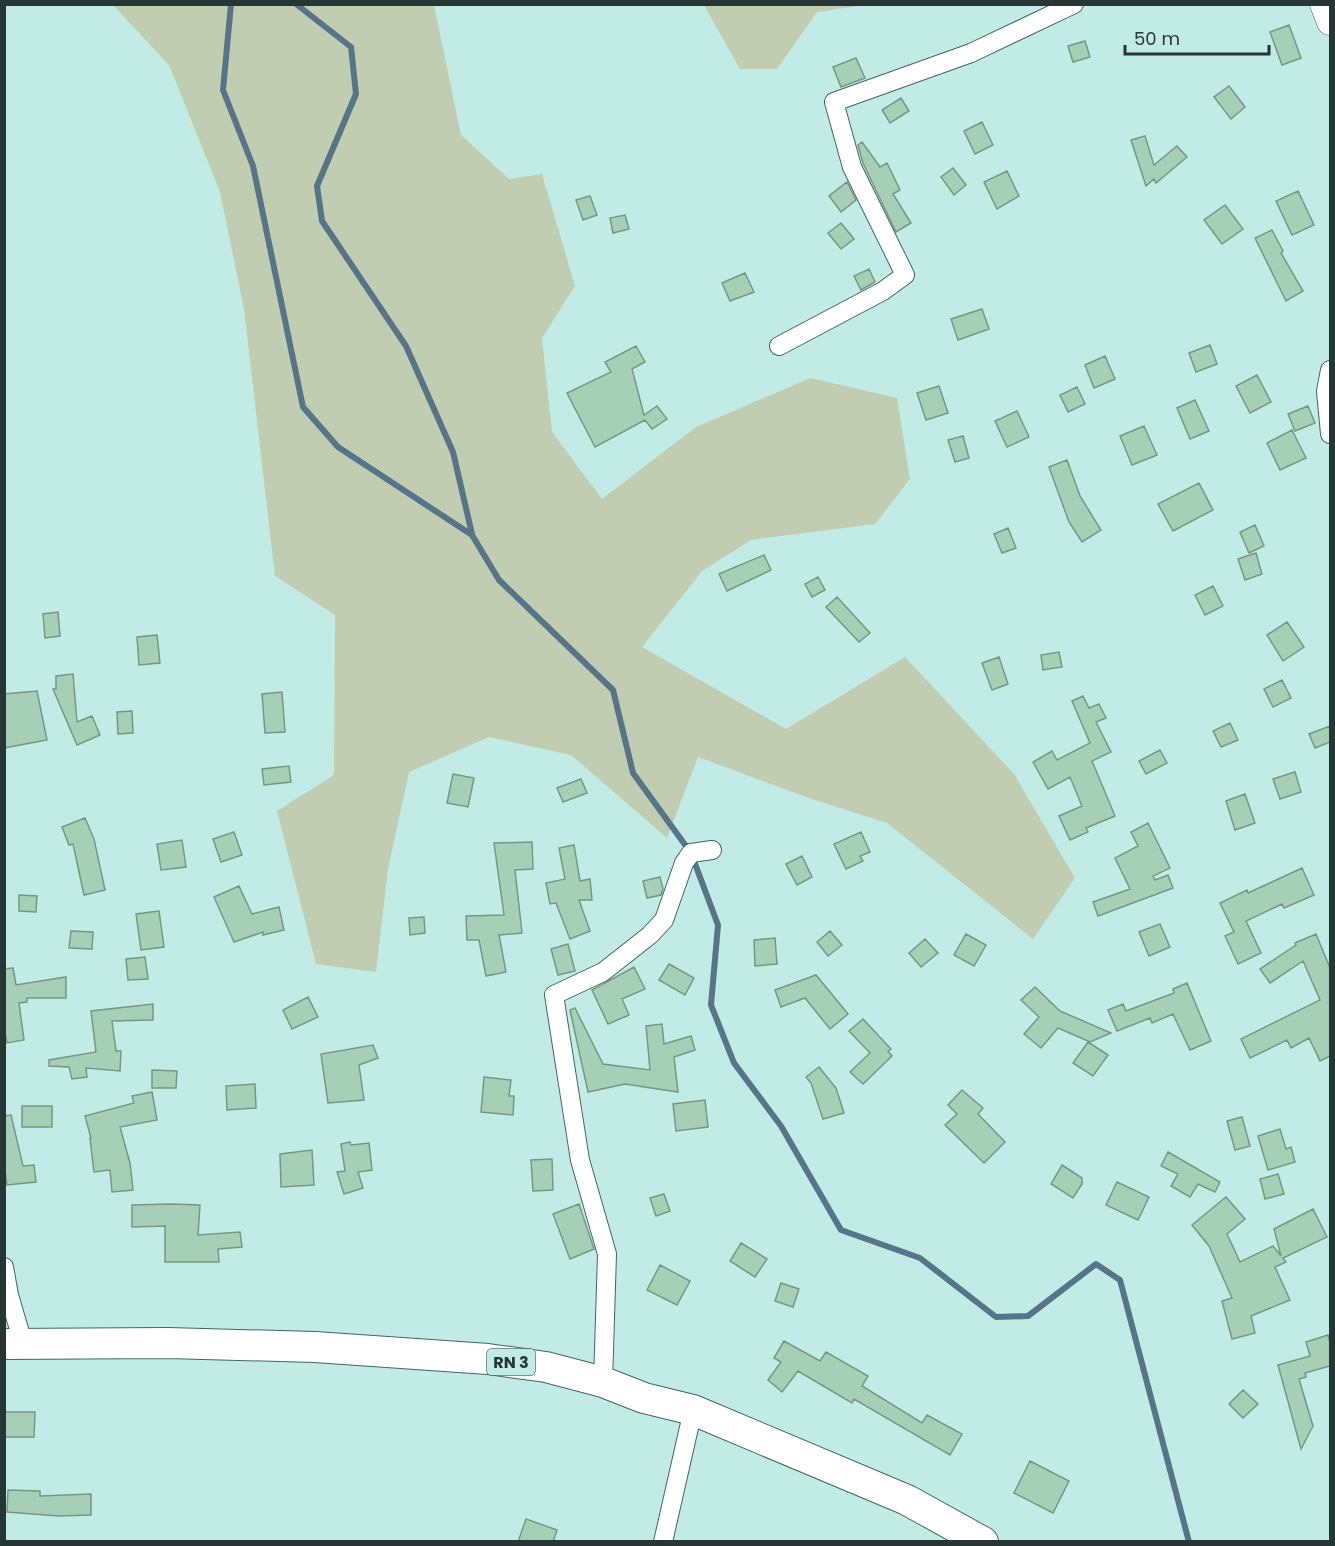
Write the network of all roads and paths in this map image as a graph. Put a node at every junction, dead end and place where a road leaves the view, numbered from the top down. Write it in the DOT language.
graph roads {
  1 [pos="1074,4"];
  2 [pos="1323,4"];
  3 [pos="1330,22"];
  4 [pos="779,346"];
  5 [pos="1330,370"];
  6 [pos="1330,434"];
  7 [pos="712,850"];
  8 [pos="4,1268"];
  9 [pos="14,1343"];
  10 [pos="603,1382"];
  11 [pos="693,1410"];
  12 [pos="663,1542"];
  13 [pos="983,1542"];
  1 -- 4 [label="street"];
  2 -- 3 [label="main road"];
  5 -- 6 [label="street"];
  7 -- 10 [label="street"];
  8 -- 9 [label="street"];
  9 -- 10 [label="main road, RN 3"];
  10 -- 11 [label="main road, RN 3"];
  11 -- 12 [label="street"];
  11 -- 13 [label="main road, RN 3"];
}
